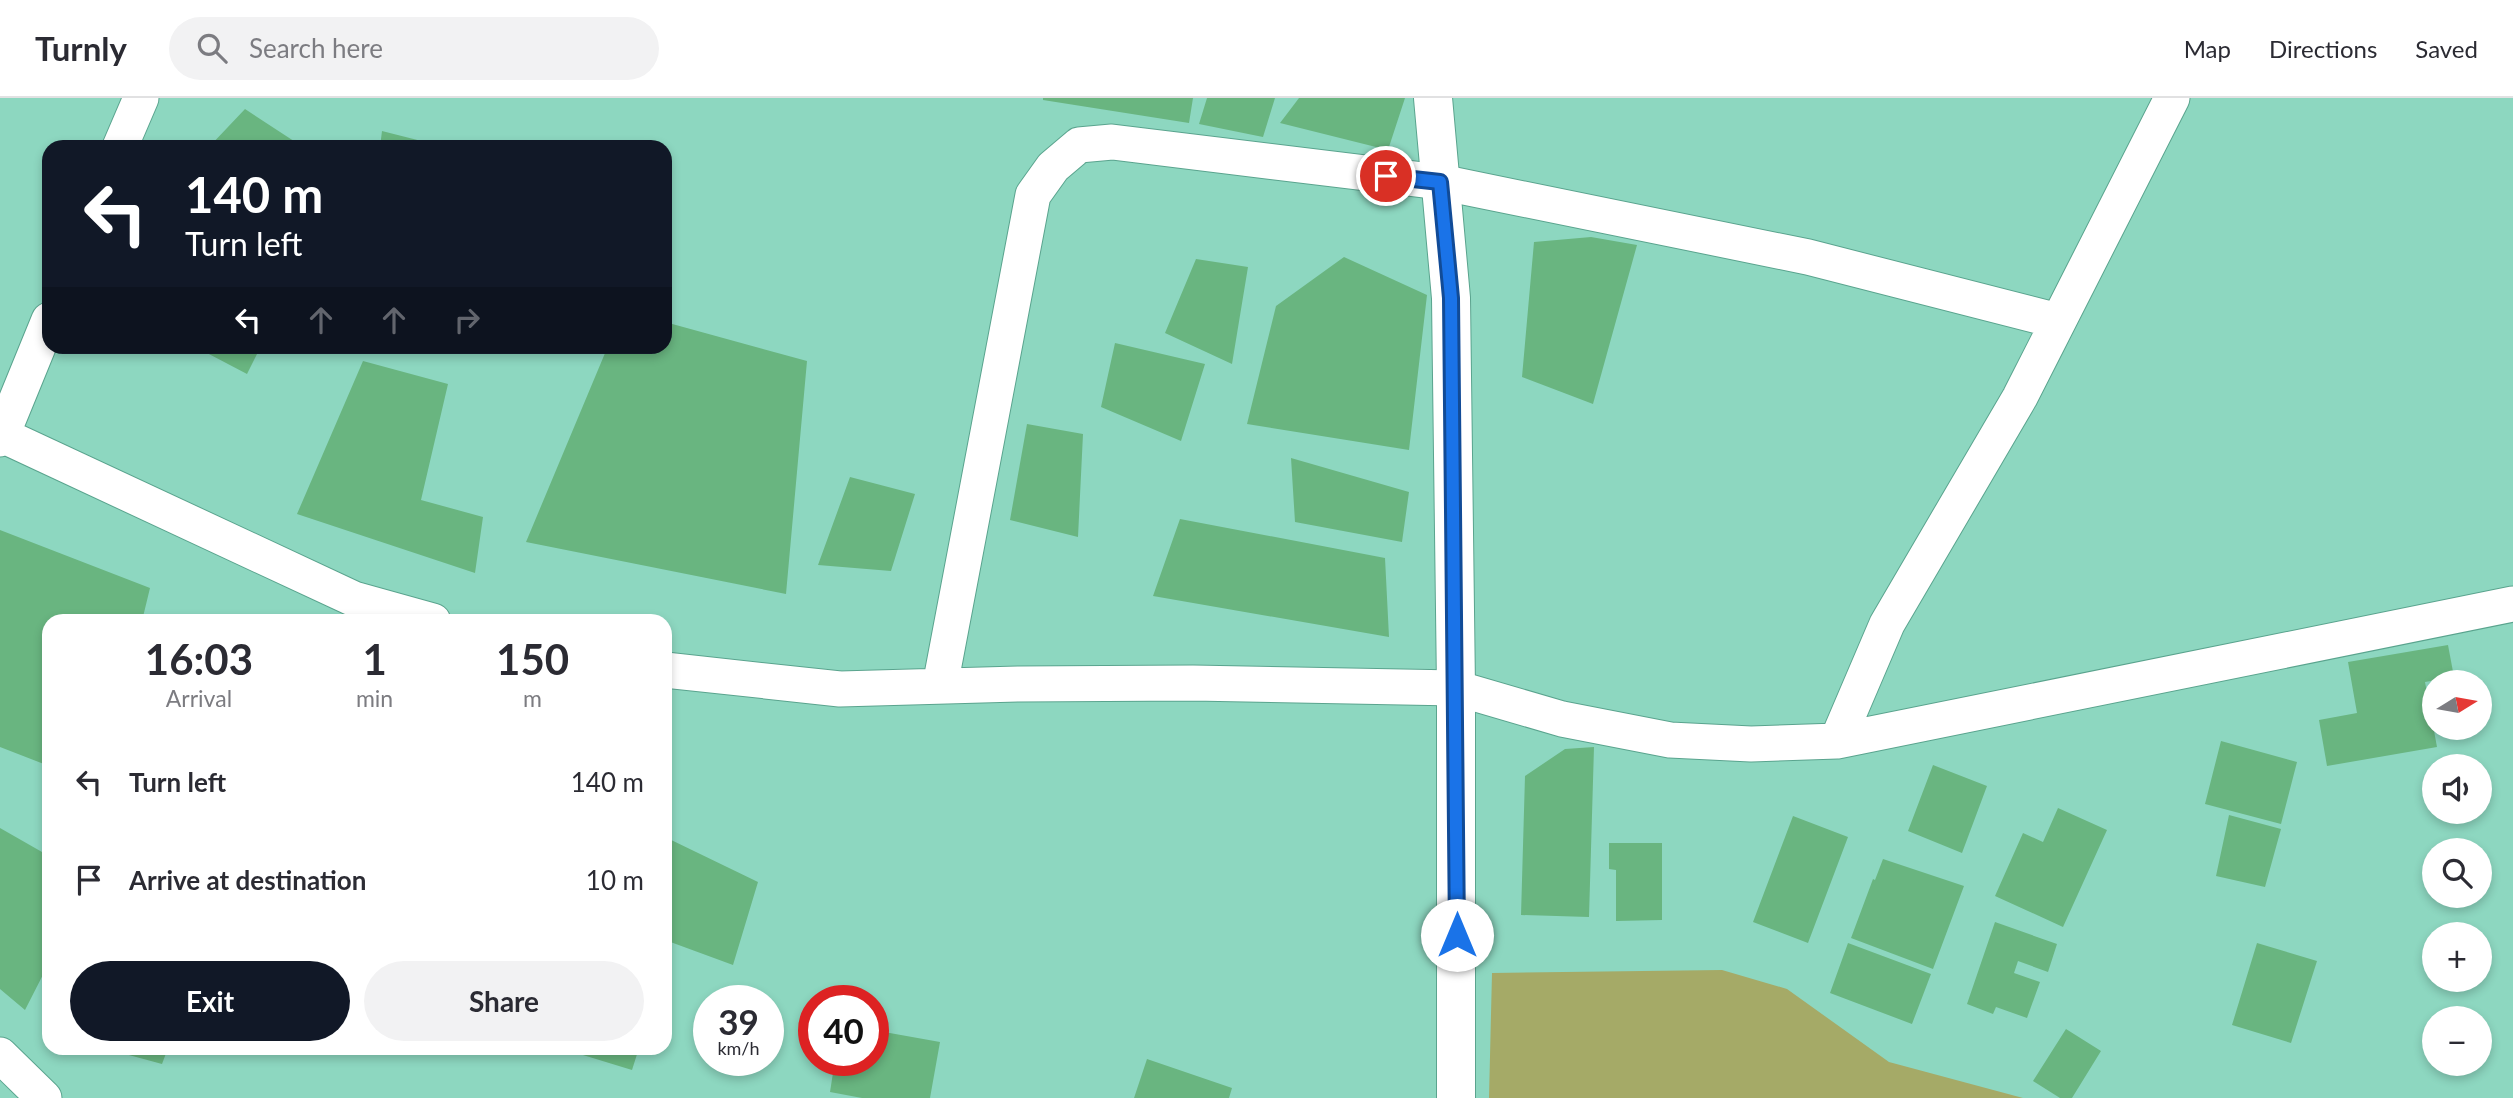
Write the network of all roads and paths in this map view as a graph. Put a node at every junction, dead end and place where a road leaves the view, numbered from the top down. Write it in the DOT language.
graph roads {
  1 [pos="141,98"];
  2 [pos="1433,98"];
  3 [pos="2172,98"];
  4 [pos="123,140"];
  5 [pos="1440,182"];
  6 [pos="2058,321"];
  7 [pos="42,337"];
  8 [pos="1,436"];
  9 [pos="2513,604"];
  10 [pos="408,614"];
  11 [pos="672,671"];
  12 [pos="940,687"];
  13 [pos="1456,688"];
  14 [pos="1837,741"];
  15 [pos="0,1055"];
  16 [pos="44,1098"];
  17 [pos="1456,1098"];
  1 -- 4 [label="street"];
  2 -- 5 [label="street"];
  3 -- 6 [label="street"];
  5 -- 6 [label="street"];
  5 -- 12 [label="street"];
  5 -- 13 [label="street"];
  6 -- 14 [label="street"];
  7 -- 8 [label="street"];
  8 -- 10 [label="street"];
  9 -- 14 [label="street"];
  11 -- 12 [label="street"];
  12 -- 13 [label="street"];
  13 -- 14 [label="street"];
  13 -- 17 [label="street"];
  15 -- 16 [label="street"];
}
